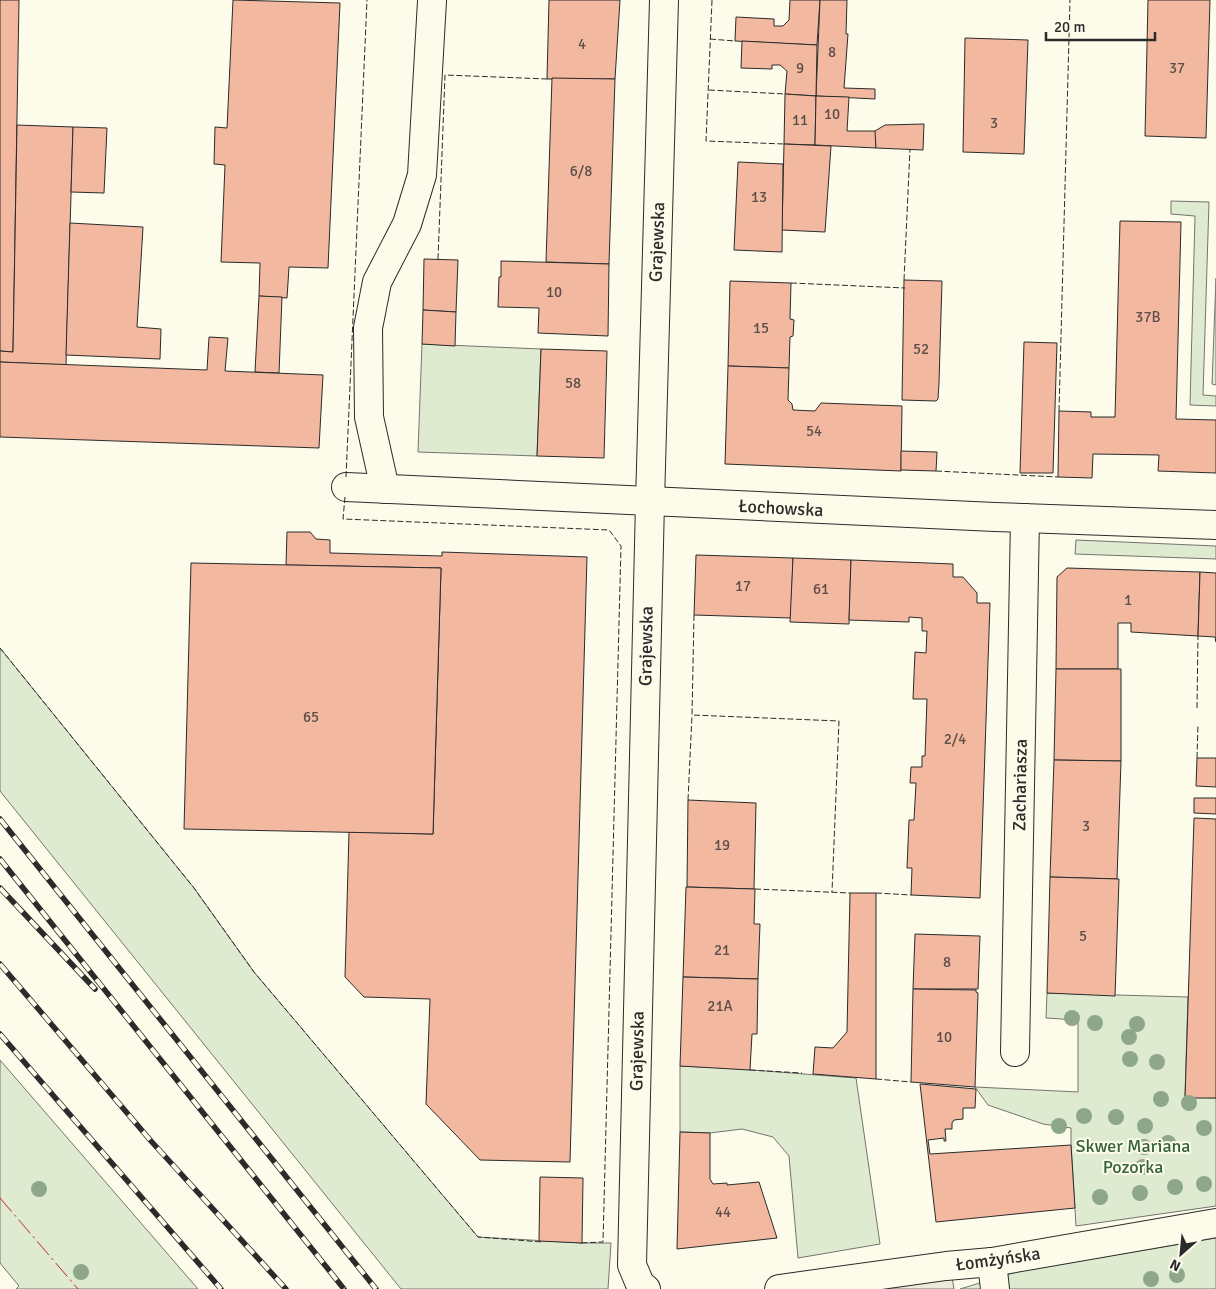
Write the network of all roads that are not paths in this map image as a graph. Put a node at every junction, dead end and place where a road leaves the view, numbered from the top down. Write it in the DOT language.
graph roads {
  1 [pos="664,0"];
  2 [pos="432,1"];
  3 [pos="346,487"];
  4 [pos="385,489"];
  5 [pos="650,502"];
  6 [pos="1025,518"];
  7 [pos="1216,525"];
  8 [pos="1015,1052"];
  9 [pos="1216,1223"];
  10 [pos="992,1262"];
  11 [pos="646,1289"];
  12 [pos="780,1289"];
  13 [pos="995,1289"];
  1 -- 5 [label="street, Grajewska"];
  2 -- 4 [label="street"];
  3 -- 4 [label="street, Łochowska"];
  4 -- 5 [label="street, Łochowska"];
  5 -- 6 [label="street, Łochowska"];
  5 -- 11 [label="street, Grajewska"];
  6 -- 7 [label="street, Łochowska"];
  6 -- 8 [label="street, Zachariasza"];
  9 -- 10 [label="street, Łomżyńska"];
  10 -- 12 [label="street, Łomżyńska"];
  10 -- 13 [label="street"];
}
